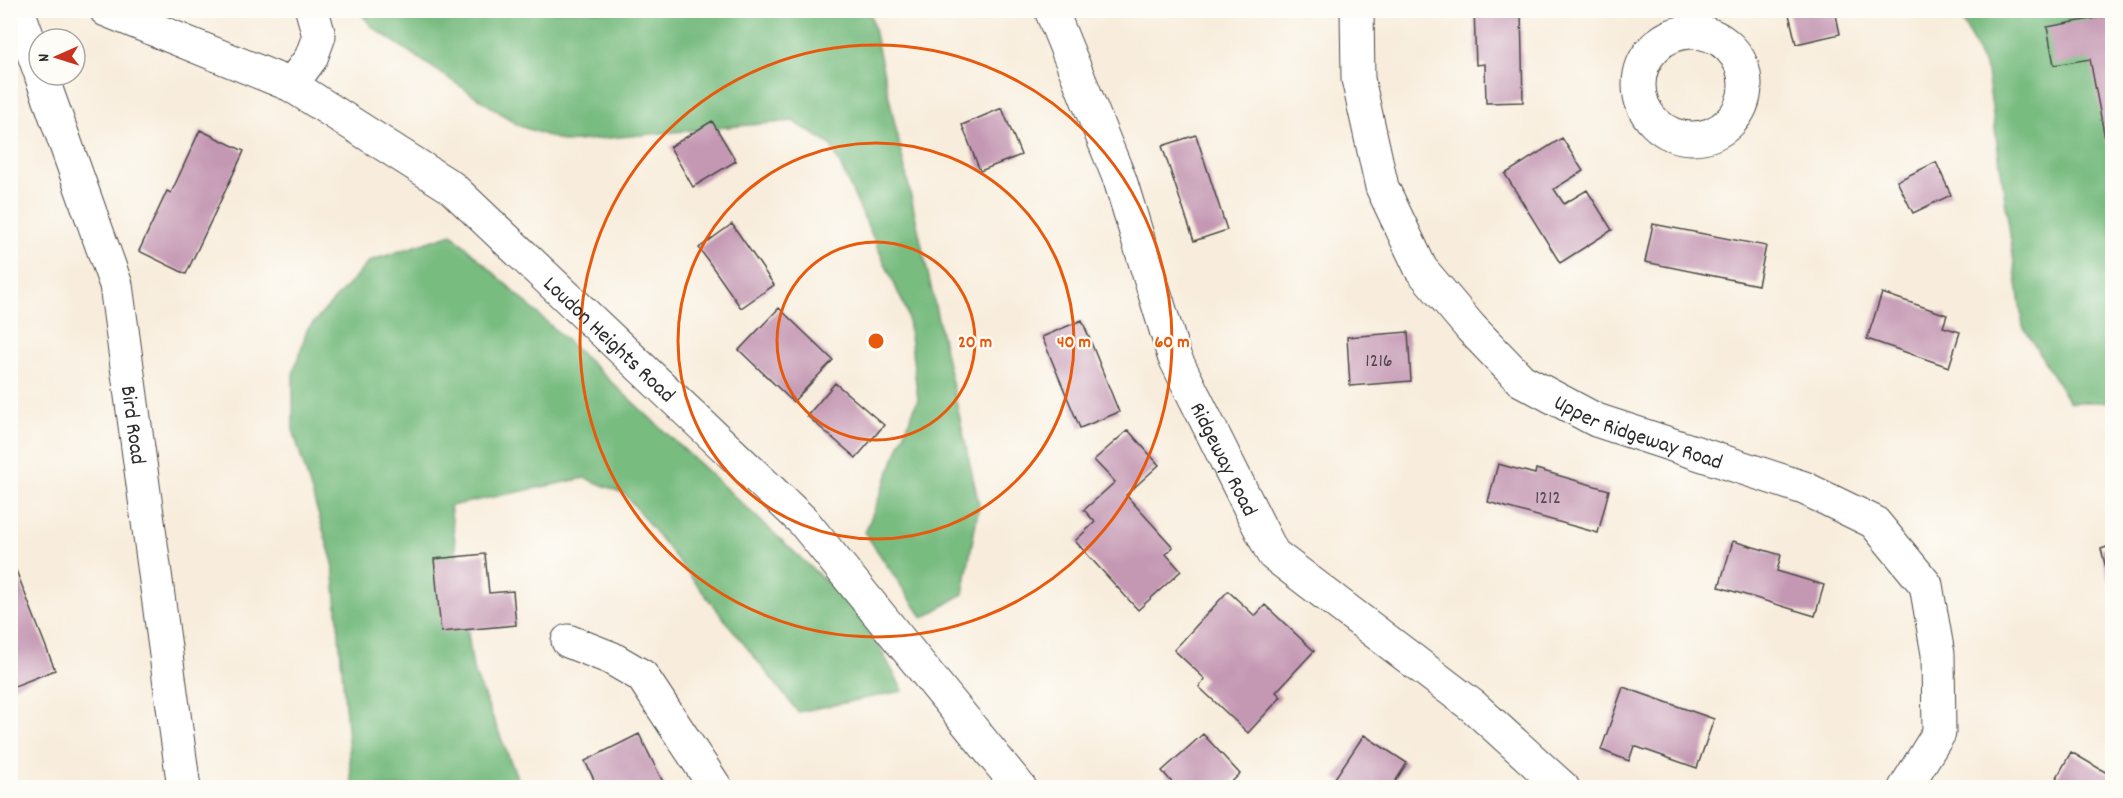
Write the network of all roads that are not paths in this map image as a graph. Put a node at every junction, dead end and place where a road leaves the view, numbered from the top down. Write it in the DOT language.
graph roads {
  1 [pos="18,10"];
  2 [pos="106,10"];
  3 [pos="312,10"];
  4 [pos="1051,10"];
  5 [pos="1357,10"];
  6 [pos="27,35"];
  7 [pos="291,85"];
  8 [pos="45,87"];
  9 [pos="568,641"];
  10 [pos="184,788"];
  11 [pos="716,788"];
  12 [pos="1020,788"];
  13 [pos="1563,788"];
  14 [pos="1905,788"];
  1 -- 6 [label="street"];
  2 -- 7 [label="street, Loudon Heights Road"];
  3 -- 7 [label="street"];
  4 -- 13 [label="street, Ridgeway Road"];
  5 -- 14 [label="street, Upper Ridgeway Road"];
  7 -- 12 [label="street, Loudon Heights Road"];
  8 -- 10 [label="street, Bird Road"];
  9 -- 11 [label="street"];
}
